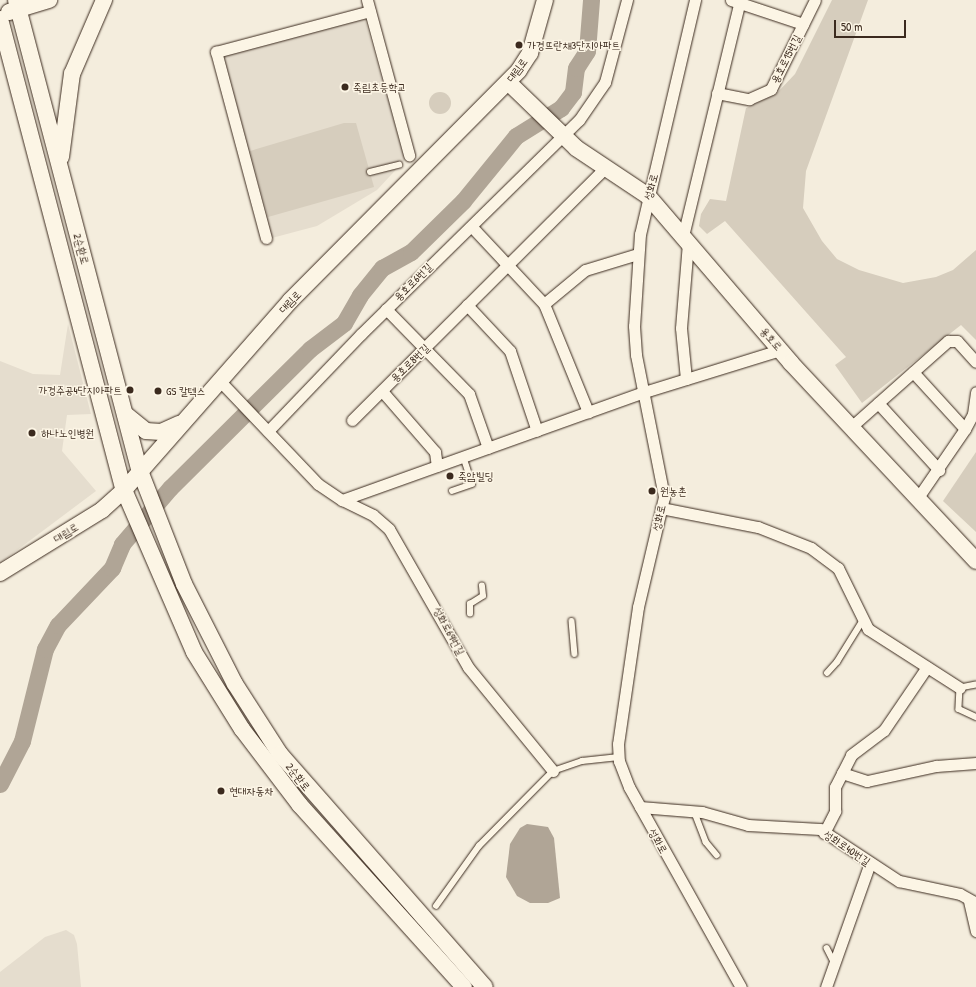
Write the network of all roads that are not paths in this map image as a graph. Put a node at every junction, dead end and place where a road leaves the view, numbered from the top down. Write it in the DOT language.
graph roads {
  1 [pos="49,0"];
  2 [pos="104,0"];
  3 [pos="545,0"];
  4 [pos="627,0"];
  5 [pos="695,0"];
  6 [pos="815,0"];
  7 [pos="737,1"];
  8 [pos="20,3"];
  9 [pos="368,5"];
  10 [pos="0,15"];
  11 [pos="0,19"];
  12 [pos="803,24"];
  13 [pos="508,82"];
  14 [pos="717,93"];
  15 [pos="558,133"];
  16 [pos="409,155"];
  17 [pos="399,165"];
  18 [pos="604,169"];
  19 [pos="60,170"];
  20 [pos="370,172"];
  21 [pos="648,196"];
  22 [pos="472,227"];
  23 [pos="266,238"];
  24 [pos="686,239"];
  25 [pos="638,254"];
  26 [pos="506,264"];
  27 [pos="544,304"];
  28 [pos="467,305"];
  29 [pos="386,309"];
  30 [pos="427,348"];
  31 [pos="780,350"];
  32 [pos="976,362"];
  33 [pos="913,372"];
  34 [pos="686,379"];
  35 [pos="218,380"];
  36 [pos="382,391"];
  37 [pos="976,392"];
  38 [pos="641,394"];
  39 [pos="878,403"];
  40 [pos="588,412"];
  41 [pos="124,413"];
  42 [pos="352,420"];
  43 [pos="181,424"];
  44 [pos="851,427"];
  45 [pos="965,429"];
  46 [pos="537,430"];
  47 [pos="268,431"];
  48 [pos="488,448"];
  49 [pos="463,457"];
  50 [pos="438,466"];
  51 [pos="939,470"];
  52 [pos="140,471"];
  53 [pos="124,490"];
  54 [pos="452,491"];
  55 [pos="917,499"];
  56 [pos="342,500"];
  57 [pos="661,508"];
  58 [pos="976,561"];
  59 [pos="0,573"];
  60 [pos="482,586"];
  61 [pos="470,614"];
  62 [pos="863,620"];
  63 [pos="572,621"];
  64 [pos="575,654"];
  65 [pos="927,667"];
  66 [pos="827,673"];
  67 [pos="976,685"];
  68 [pos="960,688"];
  69 [pos="976,717"];
  70 [pos="619,758"];
  71 [pos="976,763"];
  72 [pos="553,771"];
  73 [pos="842,773"];
  74 [pos="640,807"];
  75 [pos="693,812"];
  76 [pos="824,833"];
  77 [pos="717,855"];
  78 [pos="870,863"];
  79 [pos="972,902"];
  80 [pos="436,906"];
  81 [pos="976,932"];
  82 [pos="827,948"];
  83 [pos="834,963"];
  84 [pos="464,987"];
  85 [pos="485,987"];
  86 [pos="741,987"];
  87 [pos="826,987"];
  1 -- 8 [label="street"];
  2 -- 19 [label="street"];
  3 -- 13 [label="street, 대림로"];
  4 -- 15 [label="street, 용호로6번길"];
  5 -- 21 [label="street, 성화로"];
  6 -- 12 [label="street, 용호로15번길"];
  7 -- 12 [label="street"];
  7 -- 14 [label="street"];
  8 -- 10 [label="street"];
  8 -- 19 [label="street, 2순환로"];
  9 -- 16 [label="street"];
  9 -- 23 [label="street"];
  11 -- 53 [label="street, 2순환로"];
  12 -- 14 [label="street, 용호로15번길"];
  13 -- 15 [label="street, 용호로"];
  13 -- 35 [label="street, 대림로"];
  14 -- 24 [label="street"];
  15 -- 18 [label="street, 용호로"];
  15 -- 29 [label="street, 용호로6번길"];
  17 -- 20 [label="lane"];
  18 -- 21 [label="street, 용호로"];
  18 -- 26 [label="street, 용호로8번길"];
  19 -- 41 [label="street, 2순환로"];
  21 -- 24 [label="street, 용호로"];
  21 -- 25 [label="street, 성화로"];
  22 -- 26 [label="street"];
  24 -- 31 [label="street, 용호로"];
  24 -- 34 [label="street"];
  25 -- 27 [label="street"];
  25 -- 38 [label="street, 성화로"];
  26 -- 27 [label="street"];
  26 -- 28 [label="street, 용호로8번길"];
  27 -- 40 [label="street"];
  28 -- 30 [label="street, 용호로8번길"];
  28 -- 46 [label="street"];
  29 -- 30 [label="street"];
  29 -- 47 [label="street, 용호로6번길"];
  30 -- 36 [label="street, 용호로8번길"];
  30 -- 48 [label="street"];
  31 -- 34 [label="street"];
  31 -- 44 [label="street, 용호로"];
  32 -- 33 [label="street"];
  33 -- 39 [label="street"];
  33 -- 45 [label="street"];
  34 -- 38 [label="street"];
  35 -- 43 [label="street, 대림로"];
  35 -- 47 [label="street, 성화로69번길"];
  36 -- 42 [label="street, 용호로8번길"];
  36 -- 50 [label="street"];
  37 -- 45 [label="street"];
  38 -- 40 [label="street"];
  38 -- 57 [label="street, 성화로"];
  39 -- 44 [label="street"];
  39 -- 51 [label="street"];
  40 -- 46 [label="street"];
  41 -- 43 [label="street"];
  41 -- 52 [label="street, 2순환로"];
  43 -- 52 [label="street, 대림로"];
  44 -- 55 [label="street, 용호로"];
  45 -- 51 [label="street"];
  46 -- 48 [label="street"];
  47 -- 56 [label="street, 성화로69번길"];
  48 -- 49 [label="street"];
  49 -- 50 [label="street"];
  49 -- 54 [label="lane"];
  50 -- 56 [label="street"];
  51 -- 55 [label="street"];
  52 -- 53 [label="street, 대림로"];
  52 -- 85 [label="street, 2순환로"];
  53 -- 59 [label="street, 대림로"];
  53 -- 84 [label="street, 2순환로"];
  55 -- 58 [label="street, 용호로"];
  56 -- 72 [label="street, 성화로69번길"];
  57 -- 62 [label="street"];
  57 -- 70 [label="street, 성화로"];
  60 -- 61 [label="lane"];
  62 -- 65 [label="street"];
  62 -- 66 [label="lane"];
  63 -- 64 [label="lane"];
  65 -- 68 [label="street"];
  65 -- 73 [label="street"];
  67 -- 68 [label="lane"];
  68 -- 69 [label="lane"];
  70 -- 72 [label="lane"];
  70 -- 74 [label="street, 성화로"];
  71 -- 73 [label="street"];
  72 -- 80 [label="lane"];
  73 -- 76 [label="street"];
  74 -- 75 [label="street, 성화로40번길"];
  74 -- 86 [label="street, 성화로"];
  75 -- 76 [label="street, 성화로40번길"];
  75 -- 77 [label="lane"];
  76 -- 78 [label="street, 성화로40번길"];
  78 -- 79 [label="street, 성화로40번길"];
  78 -- 83 [label="street"];
  79 -- 81 [label="street"];
  82 -- 83 [label="lane"];
  83 -- 87 [label="street"];
}
